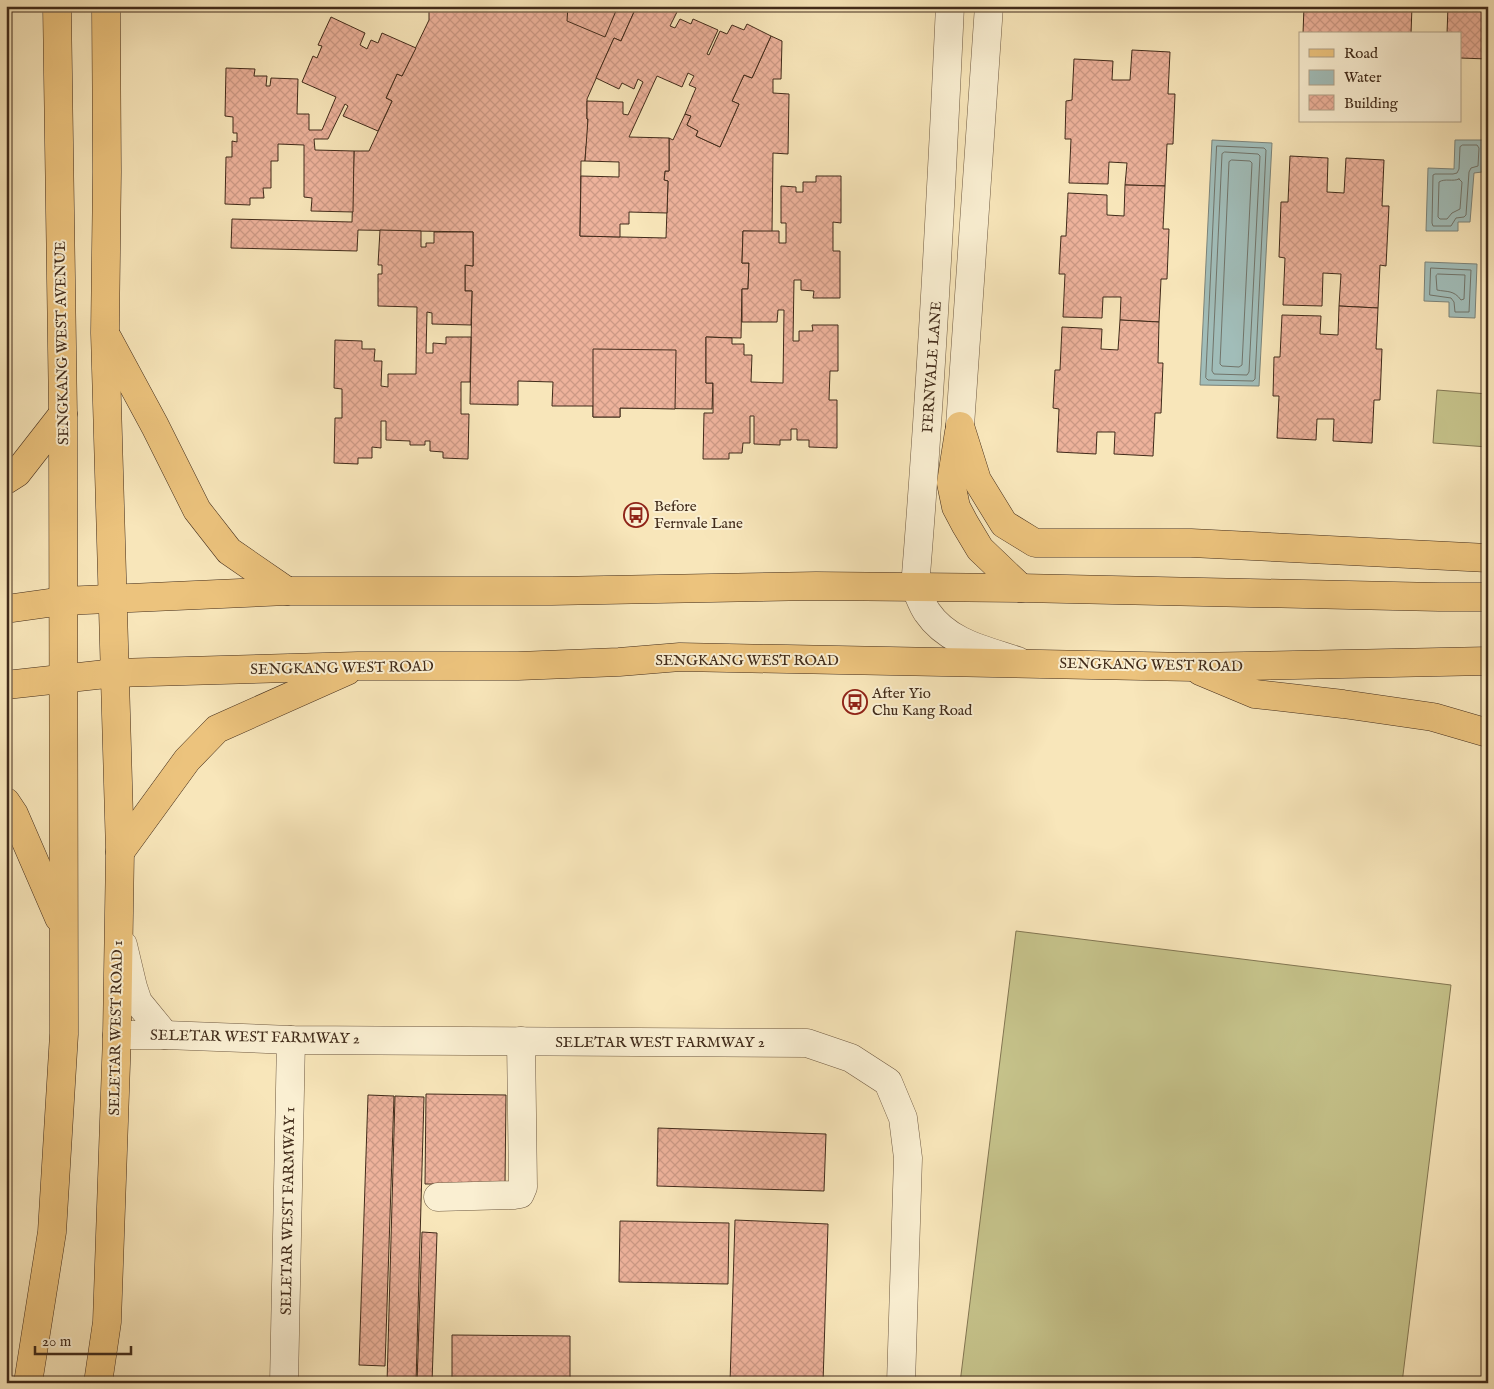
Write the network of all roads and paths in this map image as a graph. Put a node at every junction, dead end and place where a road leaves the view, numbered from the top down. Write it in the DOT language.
graph roads {
  1 [pos="58,6"];
  2 [pos="106,6"];
  3 [pos="950,6"];
  4 [pos="989,6"];
  5 [pos="972,246"];
  6 [pos="939,247"];
  7 [pos="105,333"];
  8 [pos="63,414"];
  9 [pos="960,426"];
  10 [pos="6,480"];
  11 [pos="1488,558"];
  12 [pos="1488,574"];
  13 [pos="915,587"];
  14 [pos="1021,588"];
  15 [pos="287,591"];
  16 [pos="1488,596"];
  17 [pos="1439,597"];
  18 [pos="113,600"];
  19 [pos="63,601"];
  20 [pos="6,609"];
  21 [pos="1488,661"];
  22 [pos="1024,663"];
  23 [pos="358,666"];
  24 [pos="1192,667"];
  25 [pos="114,673"];
  26 [pos="63,679"];
  27 [pos="6,685"];
  28 [pos="1488,733"];
  29 [pos="6,802"];
  30 [pos="120,852"];
  31 [pos="119,926"];
  32 [pos="63,929"];
  33 [pos="165,1034"];
  34 [pos="117,1035"];
  35 [pos="291,1040"];
  36 [pos="521,1041"];
  37 [pos="438,1197"];
  38 [pos="28,1383"];
  39 [pos="98,1383"];
  40 [pos="284,1383"];
  41 [pos="901,1383"];
  1 -- 8 [label="main road, SENGKANG WEST AVENUE"];
  2 -- 7 [label="main road"];
  3 -- 6 [label="street, FERNVALE LANE"];
  4 -- 5 [label="street"];
  5 -- 6 [label="street"];
  5 -- 9 [label="street"];
  6 -- 13 [label="street, FERNVALE LANE"];
  7 -- 15 [label="main road"];
  7 -- 18 [label="main road"];
  8 -- 10 [label="main road"];
  8 -- 19 [label="main road, SENGKANG WEST AVENUE"];
  9 -- 11 [label="main road"];
  9 -- 14 [label="main road"];
  12 -- 17 [label="main road"];
  13 -- 14 [label="main road"];
  13 -- 15 [label="main road"];
  13 -- 22 [label="street, FERNVALE LANE"];
  14 -- 17 [label="main road"];
  15 -- 18 [label="main road"];
  16 -- 17 [label="main road"];
  18 -- 19 [label="main road"];
  18 -- 25 [label="main road"];
  19 -- 20 [label="main road"];
  19 -- 26 [label="main road, SENGKANG WEST AVENUE"];
  21 -- 24 [label="main road, SENGKANG WEST ROAD"];
  22 -- 23 [label="main road, SENGKANG WEST ROAD"];
  22 -- 24 [label="main road, SENGKANG WEST ROAD"];
  23 -- 25 [label="main road, SENGKANG WEST ROAD"];
  23 -- 30 [label="main road"];
  24 -- 28 [label="main road"];
  25 -- 26 [label="main road, SENGKANG WEST ROAD"];
  25 -- 30 [label="main road, SELETAR WEST ROAD 1"];
  26 -- 27 [label="main road, SENGKANG WEST ROAD"];
  26 -- 32 [label="main road"];
  29 -- 32 [label="main road"];
  30 -- 31 [label="main road, SELETAR WEST ROAD 1"];
  31 -- 33 [label="street"];
  31 -- 34 [label="main road, SELETAR WEST ROAD 1"];
  32 -- 38 [label="main road"];
  33 -- 34 [label="street, SELETAR WEST FARMWAY 2"];
  33 -- 35 [label="street, SELETAR WEST FARMWAY 2"];
  34 -- 39 [label="main road, SELETAR WEST ROAD 1"];
  35 -- 36 [label="street, SELETAR WEST FARMWAY 2"];
  35 -- 40 [label="street, SELETAR WEST FARMWAY 1"];
  36 -- 37 [label="street"];
  36 -- 41 [label="street, SELETAR WEST FARMWAY 2"];
}
